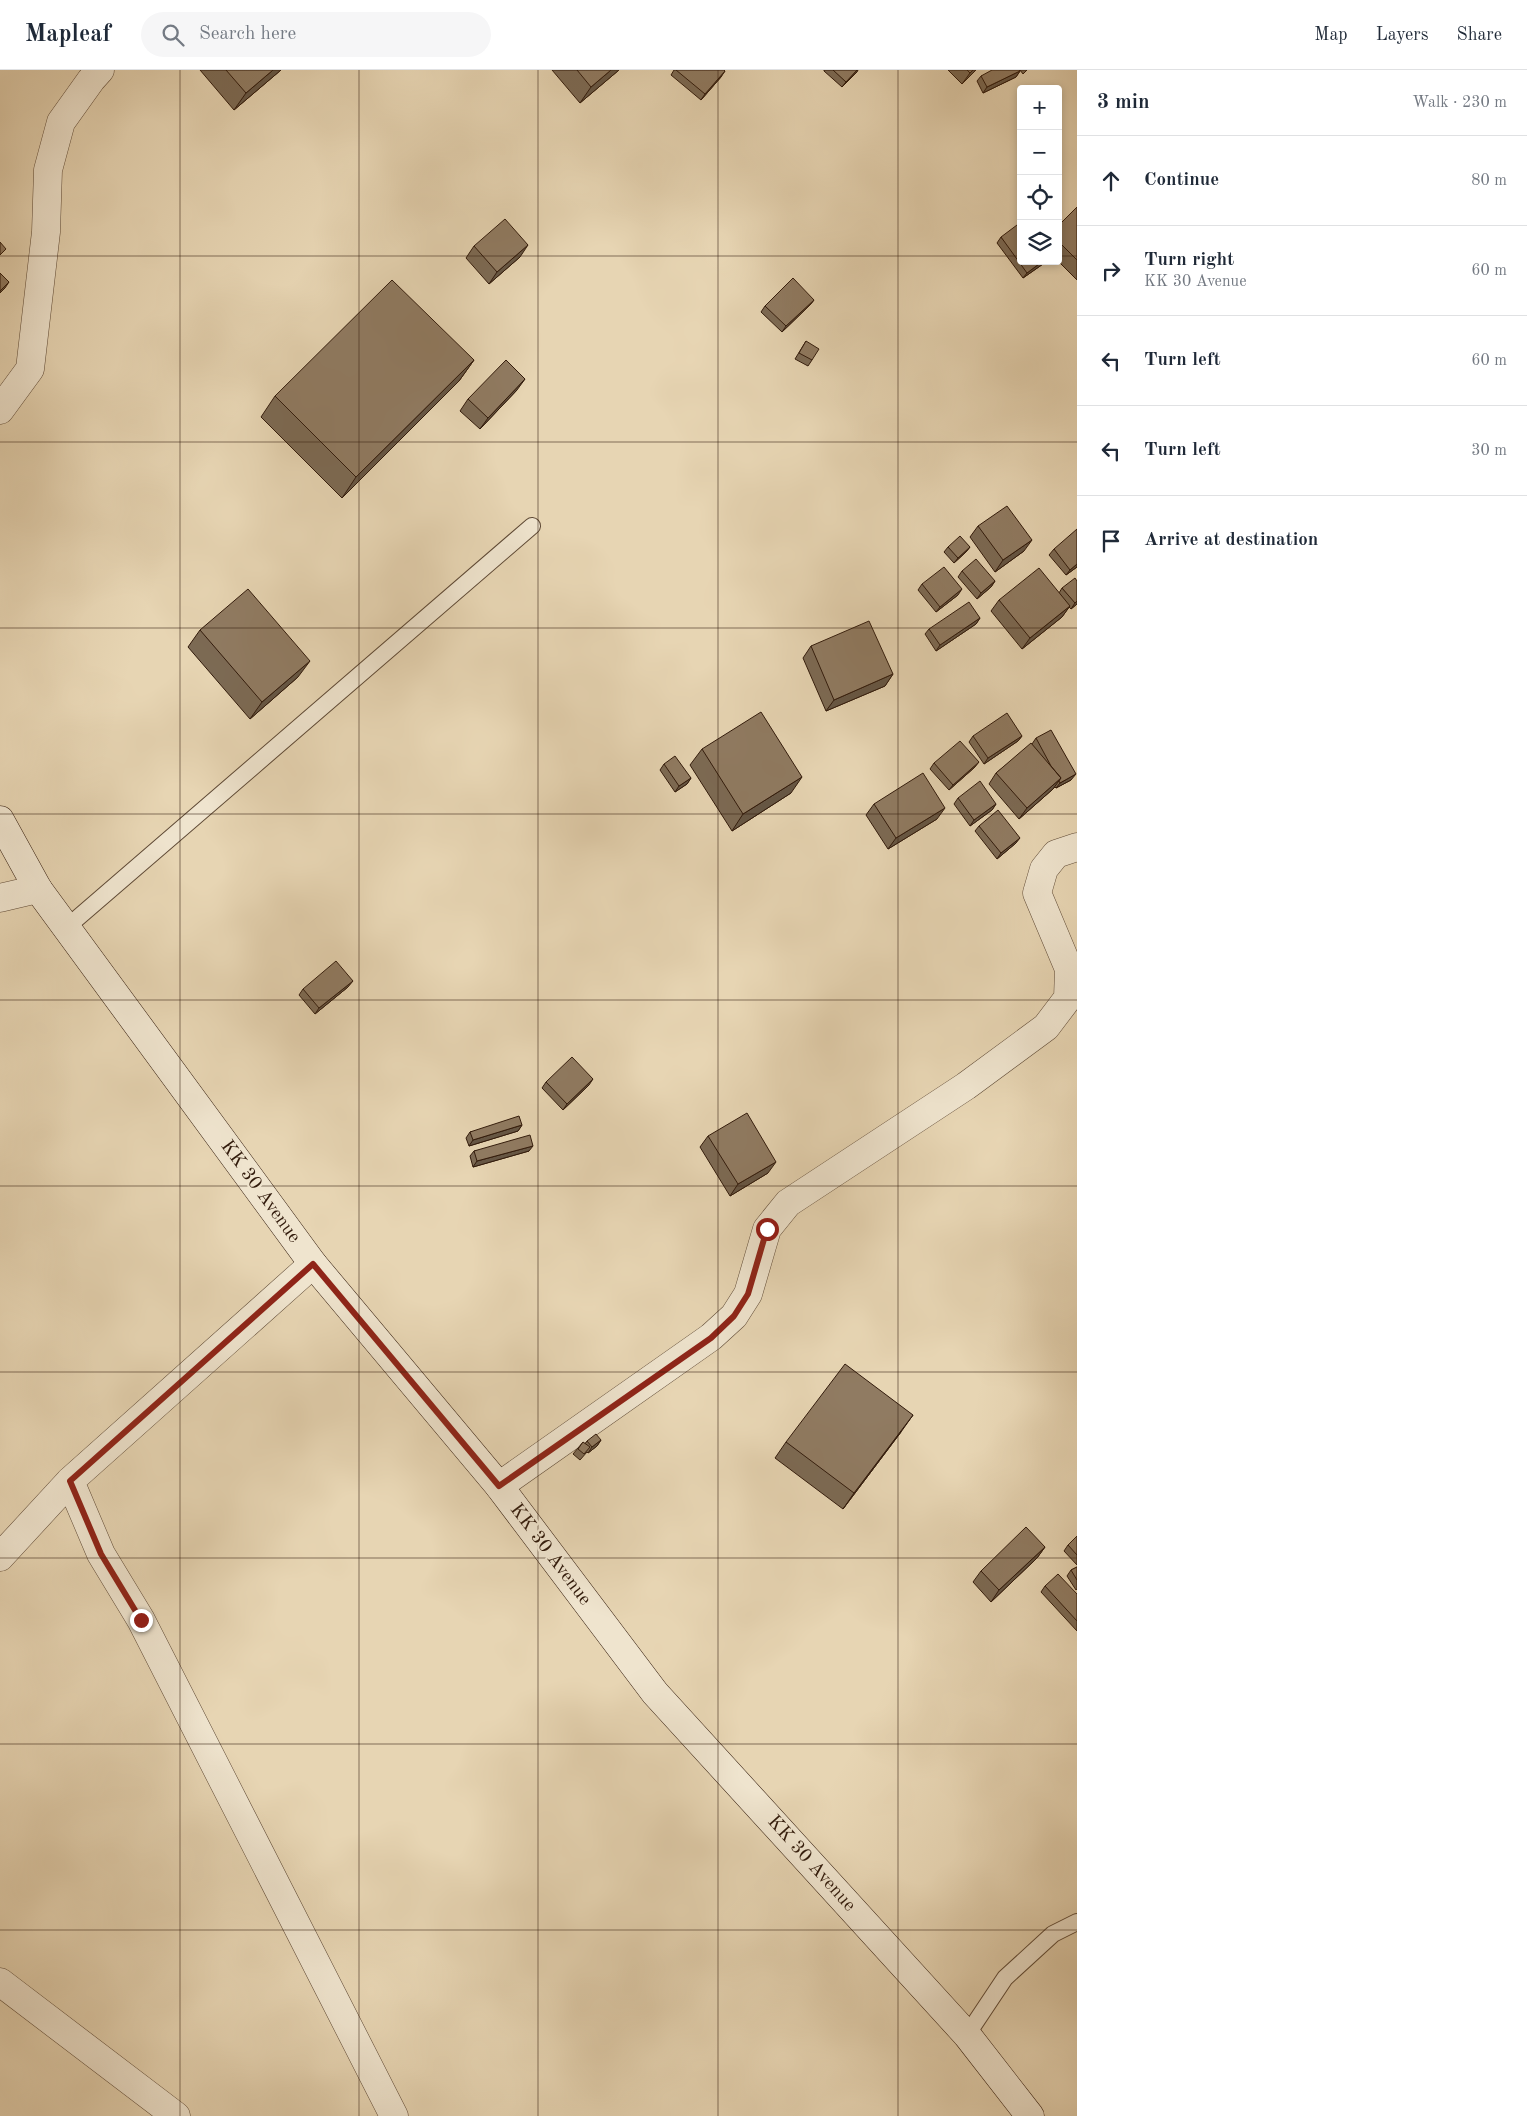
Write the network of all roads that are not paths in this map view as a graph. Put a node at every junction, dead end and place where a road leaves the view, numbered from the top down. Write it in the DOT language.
graph roads {
  1 [pos="100,70"];
  2 [pos="0,410"];
  3 [pos="532,526"];
  4 [pos="0,820"];
  5 [pos="1077,847"];
  6 [pos="38,889"];
  7 [pos="0,898"];
  8 [pos="66,928"];
  9 [pos="313,1264"];
  10 [pos="70,1481"];
  11 [pos="499,1486"];
  12 [pos="0,1557"];
  13 [pos="1077,1922"];
  14 [pos="0,1982"];
  15 [pos="968,2035"];
  16 [pos="176,2116"];
  17 [pos="394,2116"];
  18 [pos="1030,2116"];
  1 -- 2 [label="street"];
  3 -- 8 [label="lane"];
  4 -- 6 [label="street, KK 30 Avenue"];
  5 -- 11 [label="street"];
  6 -- 7 [label="street"];
  6 -- 8 [label="street, KK 30 Avenue"];
  8 -- 9 [label="street, KK 30 Avenue"];
  9 -- 10 [label="street"];
  9 -- 11 [label="street, KK 30 Avenue"];
  10 -- 12 [label="street"];
  10 -- 17 [label="street"];
  11 -- 15 [label="street, KK 30 Avenue"];
  13 -- 15 [label="lane"];
  14 -- 16 [label="street"];
  15 -- 18 [label="street, KK 30 Avenue"];
}
